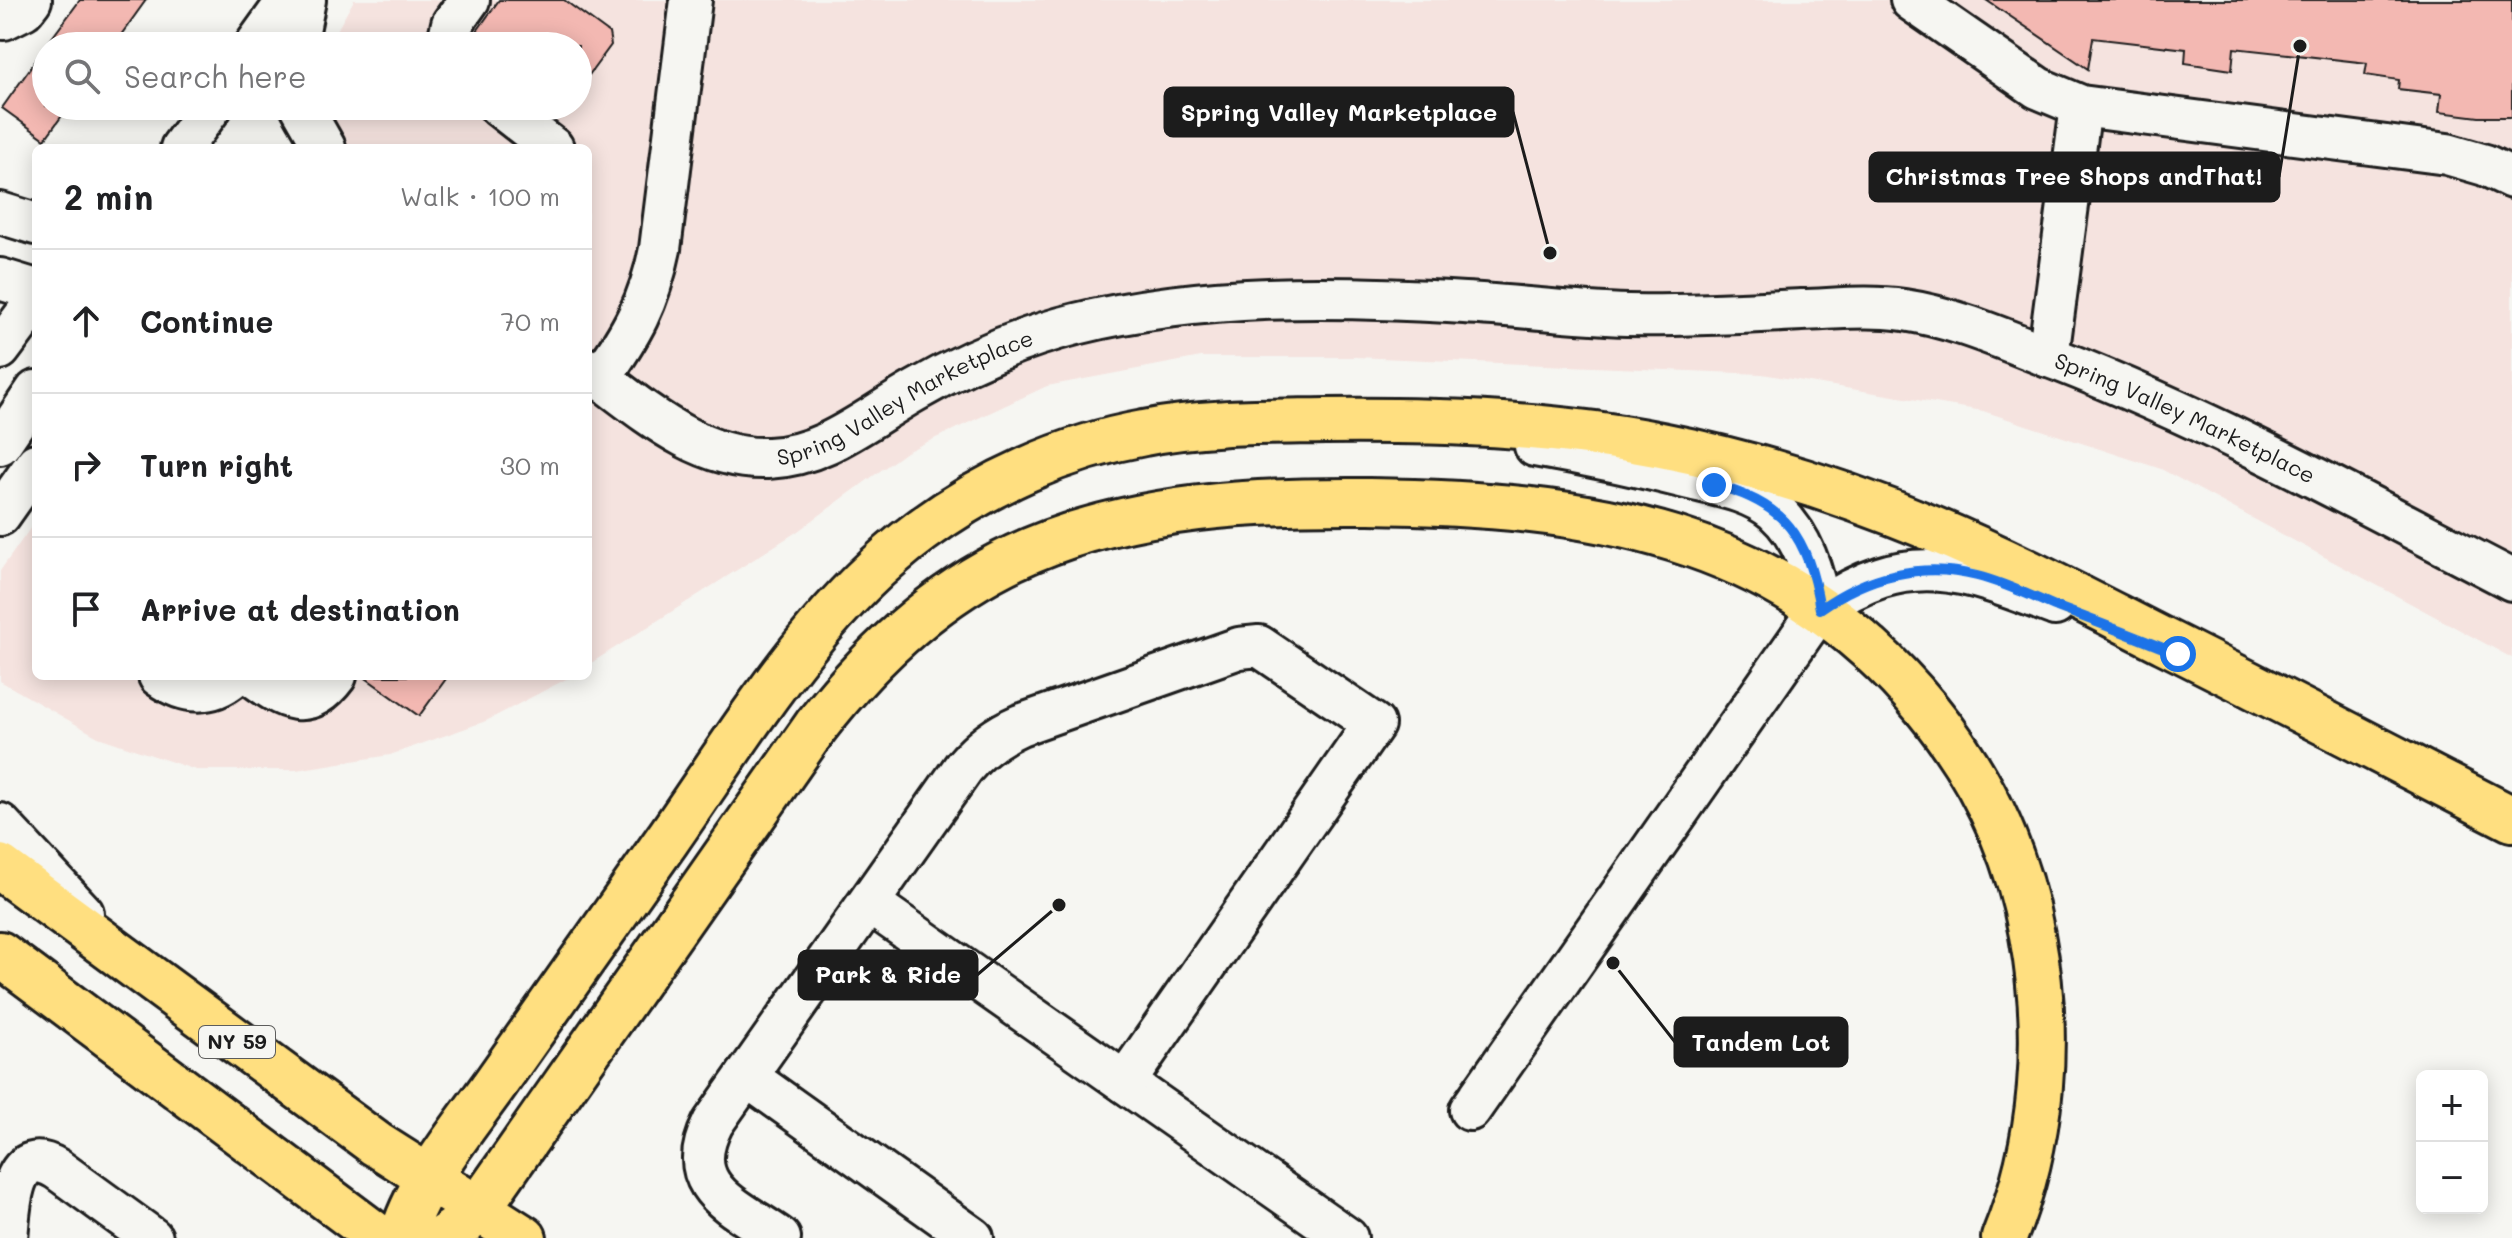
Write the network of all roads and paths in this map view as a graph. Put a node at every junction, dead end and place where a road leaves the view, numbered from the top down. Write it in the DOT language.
graph roads {
  1 [pos="31,0"];
  2 [pos="288,0"];
  3 [pos="305,0"];
  4 [pos="469,0"];
  5 [pos="691,0"];
  6 [pos="1911,0"];
  7 [pos="0,18"];
  8 [pos="265,32"];
  9 [pos="299,32"];
  10 [pos="450,32"];
  11 [pos="2081,106"];
  12 [pos="202,120"];
  13 [pos="309,120"];
  14 [pos="517,120"];
  15 [pos="184,144"];
  16 [pos="323,144"];
  17 [pos="548,144"];
  18 [pos="2512,178"];
  19 [pos="0,213"];
  20 [pos="32,223"];
  21 [pos="0,279"];
  22 [pos="32,289"];
  23 [pos="32,308"];
  24 [pos="0,349"];
  25 [pos="2048,357"];
  26 [pos="594,374"];
  27 [pos="32,397"];
  28 [pos="1314,422"];
  29 [pos="0,444"];
  30 [pos="32,470"];
  31 [pos="0,515"];
  32 [pos="2512,580"];
  33 [pos="1820,609"];
  34 [pos="2237,678"];
  35 [pos="165,680"];
  36 [pos="229,680"];
  37 [pos="258,680"];
  38 [pos="332,680"];
  39 [pos="2512,819"];
  40 [pos="0,824"];
  41 [pos="0,867"];
  42 [pos="869,903"];
  43 [pos="0,954"];
  44 [pos="126,960"];
  45 [pos="746,1076"];
  46 [pos="1125,1082"];
  47 [pos="1470,1110"];
  48 [pos="429,1179"];
  49 [pos="478,1209"];
  50 [pos="1328,1233"];
  51 [pos="7,1238"];
  52 [pos="152,1238"];
  53 [pos="380,1238"];
  54 [pos="402,1238"];
  55 [pos="443,1238"];
  56 [pos="524,1238"];
  57 [pos="780,1238"];
  58 [pos="973,1238"];
  59 [pos="2004,1238"];
  1 -- 7 [label="street"];
  2 -- 8 [label="street"];
  3 -- 9 [label="street"];
  4 -- 10 [label="street"];
  5 -- 26 [label="street, Spring Valley Marketplace"];
  6 -- 11 [label="street"];
  11 -- 18 [label="street"];
  11 -- 25 [label="street"];
  12 -- 15 [label="street"];
  13 -- 16 [label="street"];
  14 -- 17 [label="street"];
  19 -- 20 [label="street"];
  21 -- 22 [label="street"];
  23 -- 24 [label="street"];
  25 -- 26 [label="street, Spring Valley Marketplace"];
  25 -- 32 [label="street, Spring Valley Marketplace"];
  27 -- 29 [label="street"];
  28 -- 33 [label="street"];
  28 -- 34 [label="main road"];
  28 -- 48 [label="main road"];
  30 -- 31 [label="street"];
  33 -- 34 [label="street"];
  33 -- 47 [label="street"];
  33 -- 49 [label="main road"];
  33 -- 59 [label="main road"];
  34 -- 39 [label="main road"];
  35 -- 36 [label="street"];
  37 -- 38 [label="street"];
  40 -- 44 [label="street"];
  41 -- 44 [label="main road, NY 59"];
  42 -- 45 [label="street"];
  42 -- 46 [label="street"];
  42 -- 46 [label="street"];
  43 -- 53 [label="main road"];
  44 -- 48 [label="main road, NY 59"];
  45 -- 57 [label="street"];
  45 -- 58 [label="street"];
  46 -- 50 [label="street"];
  48 -- 49 [label="main road, NY 59"];
  48 -- 54 [label="main road"];
  49 -- 55 [label="main road"];
  49 -- 56 [label="main road, NY 59"];
  51 -- 52 [label="street"];
}
